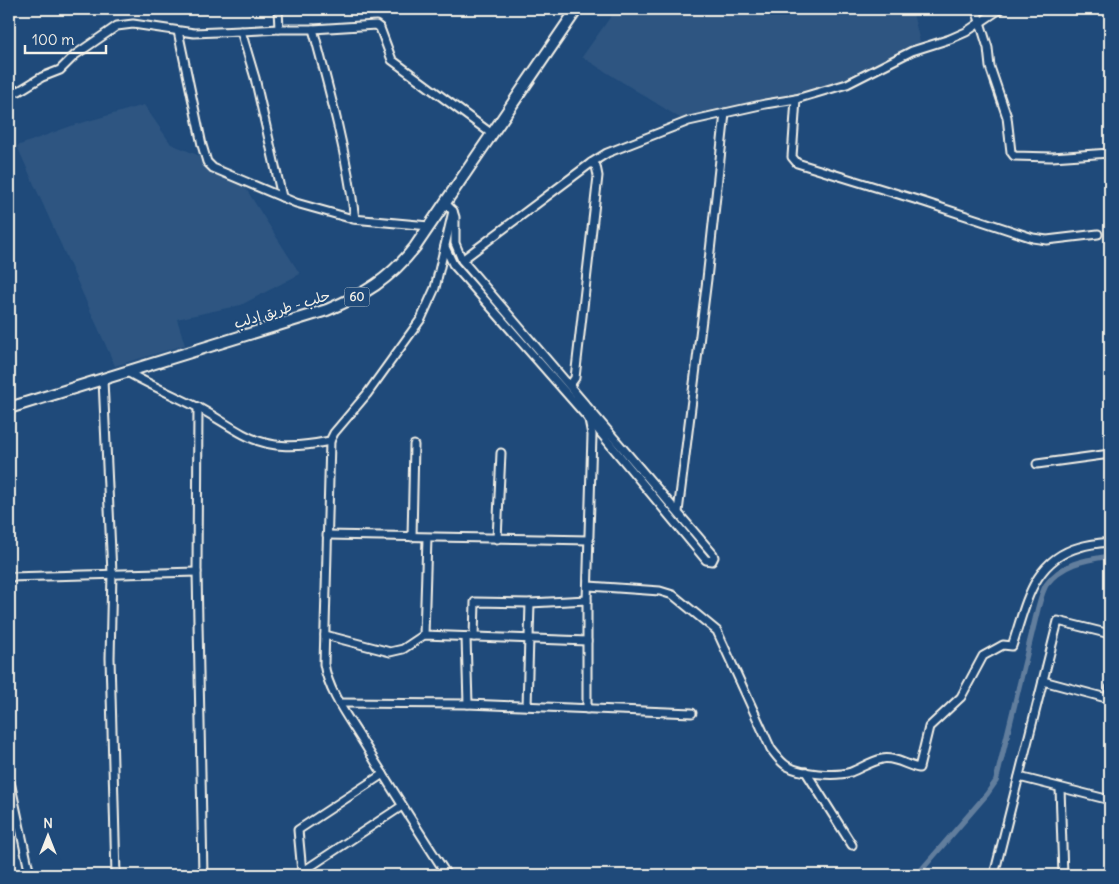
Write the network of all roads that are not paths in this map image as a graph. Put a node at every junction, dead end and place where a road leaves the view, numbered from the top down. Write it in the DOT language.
graph roads {
  1 [pos="278,9"];
  2 [pos="577,9"];
  3 [pos="976,9"];
  4 [pos="1000,9"];
  5 [pos="979,23"];
  6 [pos="279,28"];
  7 [pos="178,30"];
  8 [pos="313,30"];
  9 [pos="241,31"];
  10 [pos="9,89"];
  11 [pos="796,99"];
  12 [pos="725,114"];
  13 [pos="492,134"];
  14 [pos="1110,153"];
  15 [pos="591,163"];
  16 [pos="282,197"];
  17 [pos="449,207"];
  18 [pos="355,219"];
  19 [pos="430,226"];
  20 [pos="1098,234"];
  21 [pos="445,247"];
  22 [pos="462,260"];
  23 [pos="127,372"];
  24 [pos="103,380"];
  25 [pos="570,385"];
  26 [pos="198,407"];
  27 [pos="9,408"];
  28 [pos="589,408"];
  29 [pos="589,419"];
  30 [pos="330,441"];
  31 [pos="414,445"];
  32 [pos="501,453"];
  33 [pos="1110,454"];
  34 [pos="1037,464"];
  35 [pos="678,512"];
  36 [pos="327,535"];
  37 [pos="412,537"];
  38 [pos="427,538"];
  39 [pos="497,539"];
  40 [pos="589,540"];
  41 [pos="1110,542"];
  42 [pos="197,572"];
  43 [pos="112,573"];
  44 [pos="9,577"];
  45 [pos="589,586"];
  46 [pos="587,600"];
  47 [pos="530,603"];
  48 [pos="1110,634"];
  49 [pos="324,635"];
  50 [pos="424,635"];
  51 [pos="466,637"];
  52 [pos="474,637"];
  53 [pos="530,639"];
  54 [pos="587,641"];
  55 [pos="1043,681"];
  56 [pos="1110,688"];
  57 [pos="1109,699"];
  58 [pos="339,702"];
  59 [pos="468,704"];
  60 [pos="527,706"];
  61 [pos="587,709"];
  62 [pos="692,713"];
  63 [pos="806,772"];
  64 [pos="383,774"];
  65 [pos="1019,777"];
  66 [pos="9,778"];
  67 [pos="1060,788"];
  68 [pos="1110,800"];
  69 [pos="402,806"];
  70 [pos="852,845"];
  71 [pos="30,875"];
  72 [pos="116,875"];
  73 [pos="203,875"];
  74 [pos="447,875"];
  75 [pos="994,875"];
  76 [pos="1063,875"];
  1 -- 6 [label="street"];
  2 -- 13 [label="highway, حلب - طريق إدلب / 60"];
  3 -- 5 [label="street"];
  4 -- 5 [label="street"];
  5 -- 11 [label="street"];
  5 -- 14 [label="street"];
  6 -- 8 [label="street"];
  6 -- 9 [label="street"];
  7 -- 9 [label="street"];
  7 -- 10 [label="street"];
  7 -- 16 [label="street"];
  8 -- 13 [label="street"];
  8 -- 18 [label="street"];
  9 -- 16 [label="street"];
  11 -- 12 [label="street"];
  11 -- 20 [label="street"];
  12 -- 15 [label="street"];
  12 -- 35 [label="street"];
  13 -- 17 [label="highway, حلب - طريق إدلب / 60"];
  15 -- 22 [label="street"];
  15 -- 25 [label="street"];
  16 -- 18 [label="street"];
  17 -- 19 [label="highway, حلب - طريق إدلب / 60"];
  17 -- 21 [label="street"];
  17 -- 22 [label="street"];
  18 -- 19 [label="street"];
  19 -- 23 [label="highway, حلب - طريق إدلب / 60"];
  21 -- 29 [label="street"];
  21 -- 30 [label="street"];
  22 -- 25 [label="street"];
  23 -- 24 [label="highway, حلب - طريق إدلب / 60"];
  23 -- 26 [label="street"];
  24 -- 27 [label="highway, حلب - طريق إدلب / 60"];
  24 -- 43 [label="street"];
  25 -- 28 [label="street"];
  26 -- 30 [label="street"];
  26 -- 42 [label="street"];
  28 -- 29 [label="street"];
  28 -- 35 [label="street"];
  29 -- 35 [label="street"];
  29 -- 40 [label="street"];
  30 -- 36 [label="street"];
  31 -- 37 [label="street"];
  32 -- 39 [label="street"];
  33 -- 34 [label="street"];
  36 -- 37 [label="street"];
  36 -- 49 [label="street"];
  37 -- 38 [label="street"];
  38 -- 39 [label="street"];
  38 -- 50 [label="street"];
  39 -- 40 [label="street"];
  40 -- 45 [label="street"];
  41 -- 63 [label="street"];
  42 -- 43 [label="street"];
  42 -- 73 [label="street"];
  43 -- 44 [label="street"];
  43 -- 72 [label="street"];
  45 -- 46 [label="street"];
  45 -- 63 [label="street"];
  46 -- 47 [label="street"];
  46 -- 54 [label="street"];
  47 -- 52 [label="street"];
  47 -- 53 [label="street"];
  48 -- 55 [label="street"];
  49 -- 50 [label="street"];
  49 -- 58 [label="street"];
  50 -- 51 [label="street"];
  51 -- 52 [label="street"];
  51 -- 59 [label="street"];
  52 -- 53 [label="street"];
  53 -- 54 [label="street"];
  53 -- 60 [label="street"];
  54 -- 61 [label="street"];
  55 -- 57 [label="street"];
  55 -- 65 [label="street"];
  56 -- 57 [label="street"];
  58 -- 59 [label="street"];
  58 -- 64 [label="street"];
  59 -- 60 [label="street"];
  60 -- 61 [label="street"];
  61 -- 62 [label="street"];
  63 -- 70 [label="street"];
  64 -- 69 [label="street"];
  64 -- 69 [label="street"];
  65 -- 67 [label="street"];
  65 -- 75 [label="street"];
  66 -- 71 [label="street"];
  67 -- 68 [label="street"];
  67 -- 76 [label="street"];
  69 -- 74 [label="street"];
}
